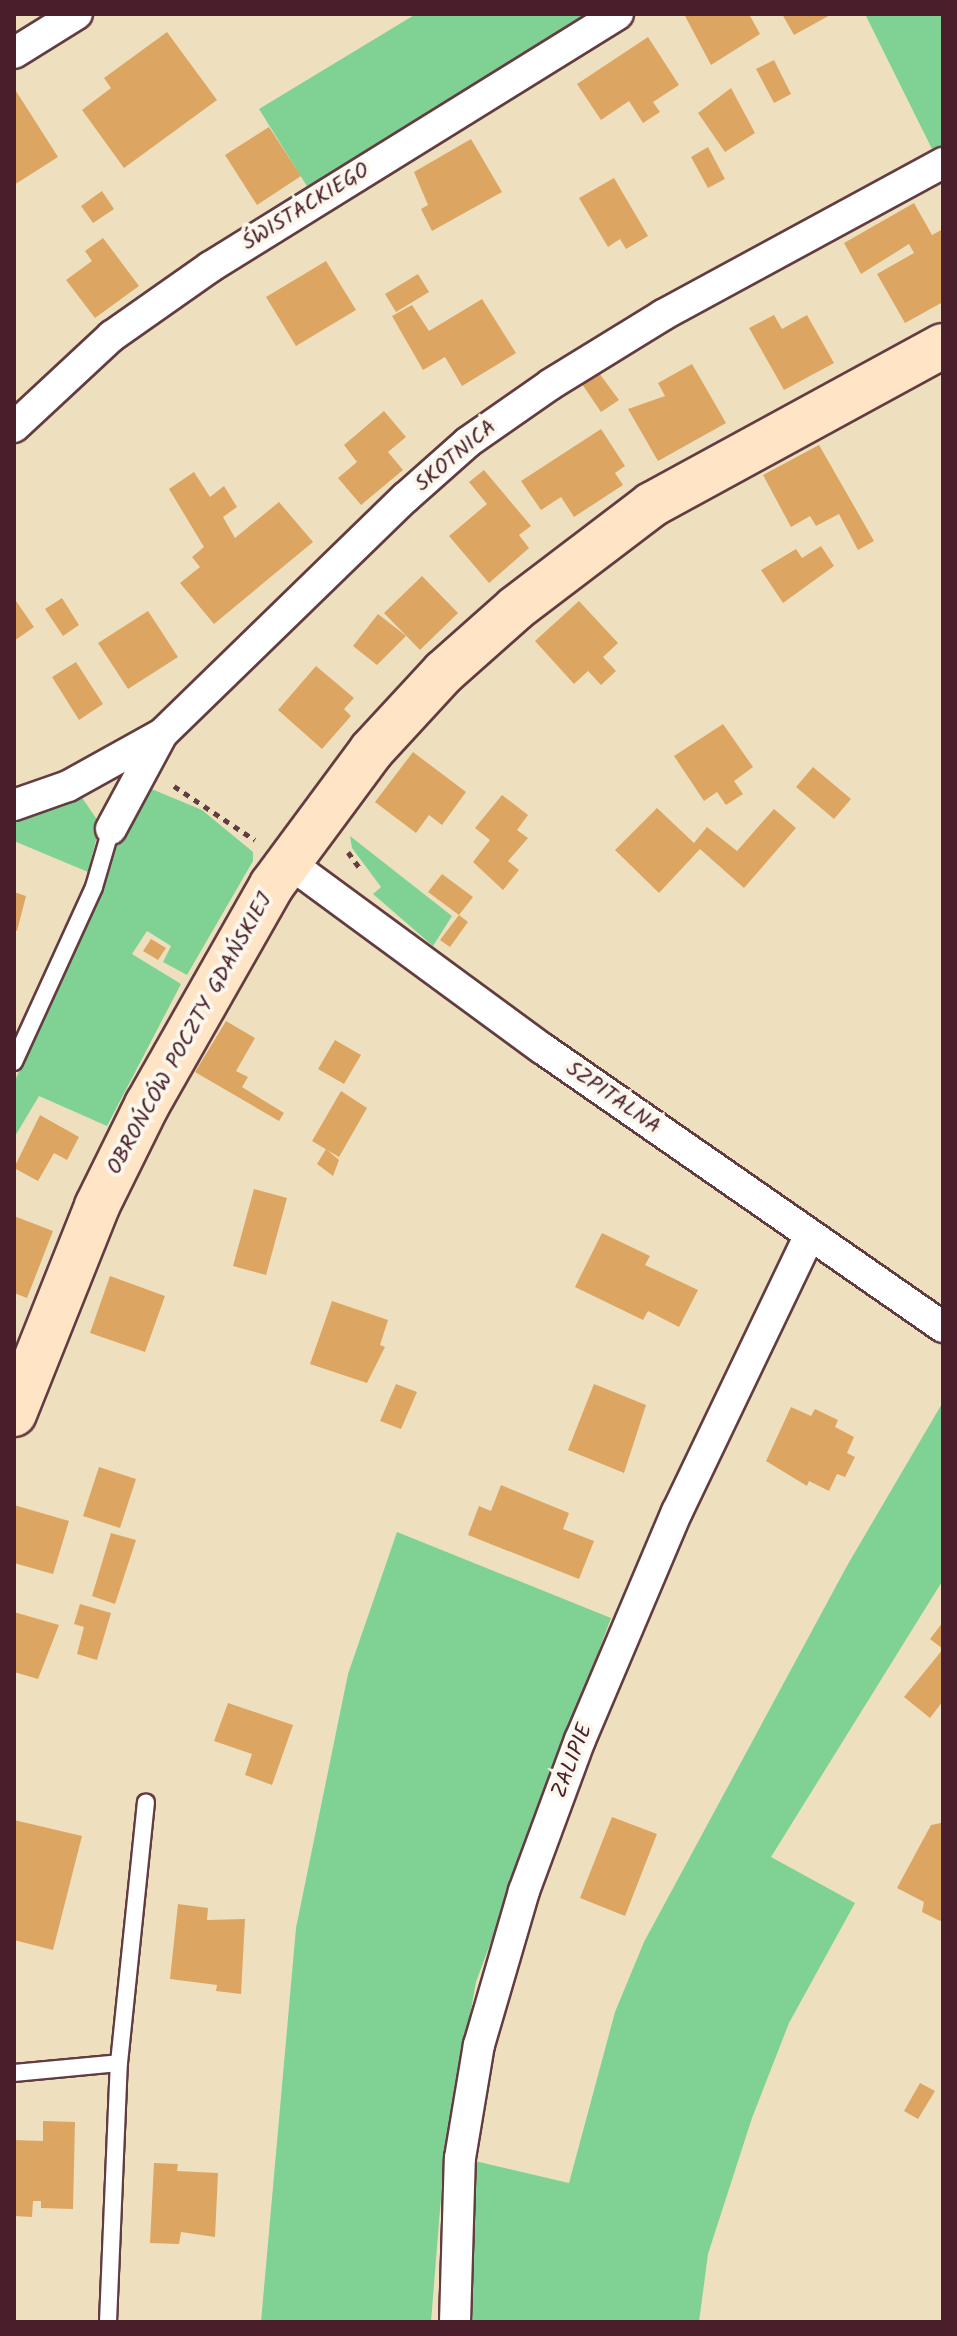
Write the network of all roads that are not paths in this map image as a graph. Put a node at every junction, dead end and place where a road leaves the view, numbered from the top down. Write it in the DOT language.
graph roads {
  1 [pos="77,14"];
  2 [pos="618,14"];
  3 [pos="14,53"];
  4 [pos="943,163"];
  5 [pos="943,346"];
  6 [pos="14,427"];
  7 [pos="162,734"];
  8 [pos="14,805"];
  9 [pos="111,829"];
  10 [pos="277,855"];
  11 [pos="14,1062"];
  12 [pos="810,1235"];
  13 [pos="943,1327"];
  14 [pos="14,1414"];
  15 [pos="146,1802"];
  16 [pos="119,2063"];
  17 [pos="14,2073"];
  18 [pos="108,2322"];
  19 [pos="455,2322"];
  1 -- 3 [label="street"];
  2 -- 6 [label="street, ŚWISTACKIEGO"];
  4 -- 7 [label="street, SKOTNICA"];
  5 -- 10 [label="street, OBROŃCÓW POCZTY GDAŃSKIEJ"];
  7 -- 8 [label="street, SKOTNICA"];
  7 -- 9 [label="street"];
  9 -- 11 [label="lane"];
  10 -- 12 [label="street, SZPITALNA"];
  10 -- 14 [label="street, OBROŃCÓW POCZTY GDAŃSKIEJ"];
  12 -- 13 [label="street, SZPITALNA"];
  12 -- 19 [label="street, ZALIPIE"];
  15 -- 16 [label="lane"];
  16 -- 17 [label="lane"];
  16 -- 18 [label="lane"];
}
